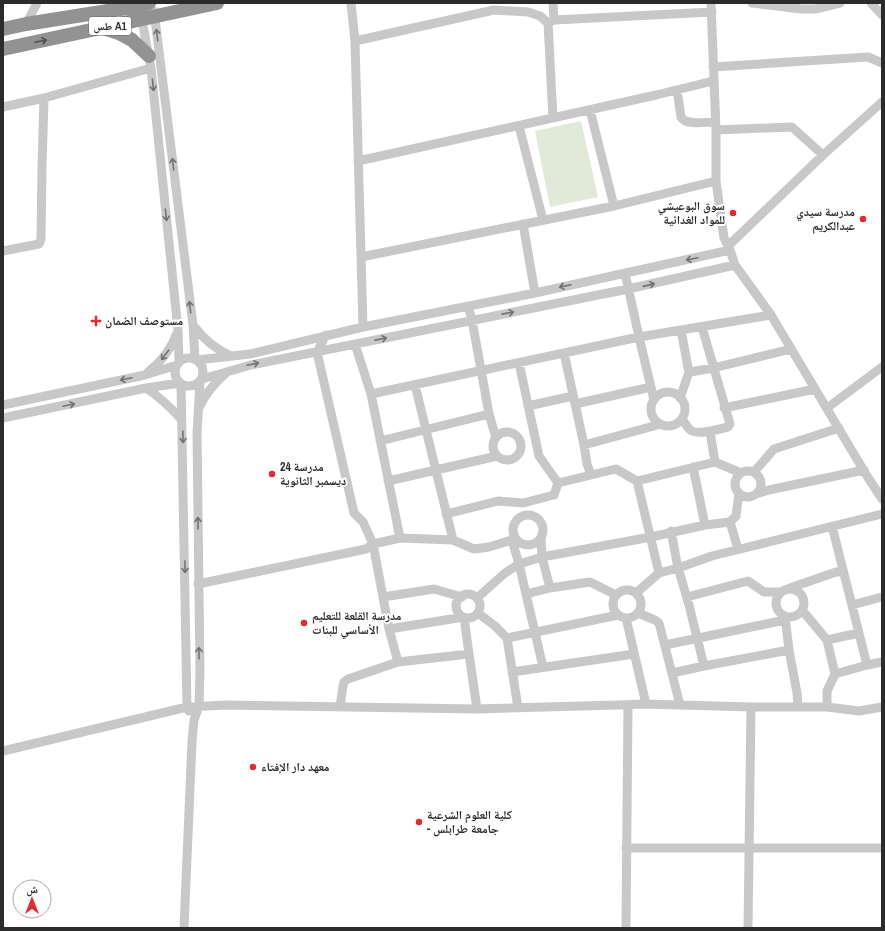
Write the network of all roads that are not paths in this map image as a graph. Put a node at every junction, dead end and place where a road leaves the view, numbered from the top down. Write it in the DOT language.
graph roads {
  1 [pos="37,3"];
  2 [pos="217,3"];
  3 [pos="351,3"];
  4 [pos="553,3"];
  5 [pos="752,3"];
  6 [pos="840,3"];
  7 [pos="871,3"];
  8 [pos="712,8"];
  9 [pos="148,10"];
  10 [pos="882,15"];
  11 [pos="551,21"];
  12 [pos="26,24"];
  13 [pos="103,28"];
  14 [pos="3,29"];
  15 [pos="355,41"];
  16 [pos="3,48"];
  17 [pos="150,62"];
  18 [pos="882,63"];
  19 [pos="713,67"];
  20 [pos="713,81"];
  21 [pos="677,90"];
  22 [pos="44,98"];
  23 [pos="882,102"];
  24 [pos="3,107"];
  25 [pos="590,110"];
  26 [pos="553,118"];
  27 [pos="519,126"];
  28 [pos="715,126"];
  29 [pos="823,155"];
  30 [pos="358,161"];
  31 [pos="716,181"];
  32 [pos="614,206"];
  33 [pos="543,220"];
  34 [pos="523,224"];
  35 [pos="729,248"];
  36 [pos="3,251"];
  37 [pos="361,257"];
  38 [pos="735,265"];
  39 [pos="625,273"];
  40 [pos="628,290"];
  41 [pos="534,293"];
  42 [pos="468,306"];
  43 [pos="771,315"];
  44 [pos="472,320"];
  45 [pos="193,326"];
  46 [pos="363,327"];
  47 [pos="702,327"];
  48 [pos="178,330"];
  49 [pos="681,330"];
  50 [pos="326,335"];
  51 [pos="639,337"];
  52 [pos="355,344"];
  53 [pos="791,349"];
  54 [pos="317,352"];
  55 [pos="564,353"];
  56 [pos="231,356"];
  57 [pos="196,360"];
  58 [pos="519,363"];
  59 [pos="178,364"];
  60 [pos="882,367"];
  61 [pos="713,368"];
  62 [pos="229,370"];
  63 [pos="481,371"];
  64 [pos="689,373"];
  65 [pos="145,375"];
  66 [pos="201,380"];
  67 [pos="181,384"];
  68 [pos="415,385"];
  69 [pos="651,387"];
  70 [pos="146,388"];
  71 [pos="815,389"];
  72 [pos="370,394"];
  73 [pos="51,395"];
  74 [pos="680,398"];
  75 [pos="574,400"];
  76 [pos="654,400"];
  77 [pos="3,406"];
  78 [pos="528,406"];
  79 [pos="54,408"];
  80 [pos="724,408"];
  81 [pos="827,408"];
  82 [pos="198,411"];
  83 [pos="489,414"];
  84 [pos="3,418"];
  85 [pos="682,419"];
  86 [pos="182,420"];
  87 [pos="661,424"];
  88 [pos="839,428"];
  89 [pos="426,429"];
  90 [pos="710,432"];
  91 [pos="496,438"];
  92 [pos="380,441"];
  93 [pos="584,445"];
  94 [pos="497,456"];
  95 [pos="715,462"];
  96 [pos="693,467"];
  97 [pos="436,470"];
  98 [pos="864,470"];
  99 [pos="754,472"];
  100 [pos="741,473"];
  101 [pos="592,475"];
  102 [pos="388,481"];
  103 [pos="637,481"];
  104 [pos="558,483"];
  105 [pos="739,493"];
  106 [pos="756,494"];
  107 [pos="882,499"];
  108 [pos="522,503"];
  109 [pos="446,514"];
  110 [pos="882,514"];
  111 [pos="524,515"];
  112 [pos="730,522"];
  113 [pos="705,525"];
  114 [pos="832,526"];
  115 [pos="671,532"];
  116 [pos="541,537"];
  117 [pos="651,537"];
  118 [pos="400,538"];
  119 [pos="453,540"];
  120 [pos="514,540"];
  121 [pos="373,544"];
  122 [pos="738,549"];
  123 [pos="542,557"];
  124 [pos="519,564"];
  125 [pos="678,568"];
  126 [pos="843,572"];
  127 [pos="659,573"];
  128 [pos="198,584"];
  129 [pos="550,588"];
  130 [pos="790,588"];
  131 [pos="780,592"];
  132 [pos="636,593"];
  133 [pos="526,594"];
  134 [pos="616,595"];
  135 [pos="383,597"];
  136 [pos="462,597"];
  137 [pos="687,597"];
  138 [pos="882,597"];
  139 [pos="477,598"];
  140 [pos="852,605"];
  141 [pos="802,610"];
  142 [pos="478,613"];
  143 [pos="638,613"];
  144 [pos="622,616"];
  145 [pos="464,617"];
  146 [pos="785,618"];
  147 [pos="389,629"];
  148 [pos="535,632"];
  149 [pos="859,634"];
  150 [pos="507,638"];
  151 [pos="696,638"];
  152 [pos="827,640"];
  153 [pos="665,644"];
  154 [pos="789,650"];
  155 [pos="469,654"];
  156 [pos="634,654"];
  157 [pos="398,662"];
  158 [pos="882,662"];
  159 [pos="867,665"];
  160 [pos="704,666"];
  161 [pos="544,667"];
  162 [pos="187,671"];
  163 [pos="200,671"];
  164 [pos="512,672"];
  165 [pos="672,673"];
  166 [pos="835,674"];
  167 [pos="646,704"];
  168 [pos="628,705"];
  169 [pos="680,705"];
  170 [pos="199,706"];
  171 [pos="187,707"];
  172 [pos="340,707"];
  173 [pos="752,707"];
  174 [pos="798,707"];
  175 [pos="827,707"];
  176 [pos="882,707"];
  177 [pos="518,708"];
  178 [pos="477,709"];
  179 [pos="194,720"];
  180 [pos="3,751"];
  181 [pos="626,848"];
  182 [pos="882,848"];
  183 [pos="749,849"];
  184 [pos="184,928"];
  185 [pos="626,928"];
  186 [pos="748,928"];
  1 -- 12 [label="street"];
  2 -- 9 [label="highway, طس A1"];
  3 -- 15 [label="street"];
  4 -- 11 [label="street"];
  5 -- 6 [label="street"];
  7 -- 10 [label="street"];
  8 -- 11 [label="street"];
  8 -- 19 [label="street"];
  9 -- 12 [label="highway, طس A1"];
  9 -- 13 [label="highway, طس A1"];
  9 -- 17 [label="street"];
  45 -- 9 [label="street, one-way"];
  11 -- 15 [label="street"];
  11 -- 26 [label="street"];
  12 -- 14 [label="highway, طس A1"];
  16 -- 13 [label="highway, طس A1, one-way"];
  13 -- 17 [label="highway"];
  15 -- 30 [label="street"];
  17 -- 22 [label="street"];
  17 -- 48 [label="street, one-way"];
  18 -- 19 [label="street"];
  19 -- 20 [label="street"];
  20 -- 21 [label="street"];
  20 -- 28 [label="street"];
  21 -- 25 [label="street"];
  21 -- 28 [label="street"];
  22 -- 24 [label="street"];
  22 -- 36 [label="street"];
  23 -- 29 [label="street"];
  25 -- 26 [label="street"];
  25 -- 32 [label="street"];
  26 -- 27 [label="street"];
  27 -- 30 [label="street"];
  27 -- 33 [label="street"];
  28 -- 29 [label="street"];
  28 -- 31 [label="street"];
  29 -- 35 [label="street"];
  30 -- 37 [label="street"];
  31 -- 32 [label="street"];
  31 -- 35 [label="street"];
  32 -- 33 [label="street"];
  33 -- 34 [label="street"];
  34 -- 37 [label="street"];
  34 -- 41 [label="street"];
  35 -- 38 [label="street"];
  35 -- 39 [label="street, one-way"];
  37 -- 46 [label="street"];
  40 -- 38 [label="street, one-way"];
  38 -- 43 [label="street"];
  39 -- 40 [label="street"];
  39 -- 41 [label="street, one-way"];
  44 -- 40 [label="street, one-way"];
  40 -- 51 [label="street"];
  41 -- 42 [label="street"];
  42 -- 44 [label="street"];
  42 -- 46 [label="street"];
  43 -- 47 [label="street"];
  43 -- 53 [label="street"];
  52 -- 44 [label="street, one-way"];
  44 -- 63 [label="street"];
  45 -- 56 [label="street"];
  45 -- 57 [label="street"];
  46 -- 50 [label="street"];
  47 -- 49 [label="street"];
  47 -- 61 [label="street"];
  48 -- 59 [label="street"];
  48 -- 65 [label="street, one-way"];
  49 -- 51 [label="street"];
  49 -- 64 [label="street"];
  50 -- 54 [label="street"];
  50 -- 56 [label="street"];
  51 -- 55 [label="street"];
  51 -- 69 [label="street"];
  52 -- 54 [label="street"];
  52 -- 72 [label="street"];
  53 -- 61 [label="street"];
  53 -- 71 [label="street"];
  62 -- 54 [label="street, one-way"];
  54 -- 121 [label="street"];
  55 -- 58 [label="street"];
  55 -- 75 [label="street"];
  56 -- 57 [label="street"];
  57 -- 59 [label="street"];
  57 -- 66 [label="street"];
  58 -- 63 [label="street"];
  58 -- 78 [label="street"];
  59 -- 65 [label="street"];
  59 -- 67 [label="street"];
  60 -- 81 [label="street"];
  61 -- 64 [label="street"];
  61 -- 80 [label="street"];
  62 -- 66 [label="street"];
  62 -- 82 [label="street"];
  63 -- 68 [label="street"];
  63 -- 83 [label="street"];
  64 -- 74 [label="street"];
  65 -- 73 [label="street, one-way"];
  66 -- 67 [label="street"];
  66 -- 82 [label="street"];
  67 -- 70 [label="street"];
  67 -- 86 [label="street"];
  68 -- 72 [label="street"];
  68 -- 89 [label="street"];
  69 -- 75 [label="street"];
  69 -- 76 [label="street"];
  79 -- 70 [label="street, one-way"];
  70 -- 86 [label="street"];
  71 -- 80 [label="street"];
  71 -- 81 [label="street"];
  72 -- 92 [label="street"];
  73 -- 77 [label="street"];
  73 -- 79 [label="street"];
  74 -- 76 [label="street"];
  74 -- 85 [label="street"];
  75 -- 78 [label="street"];
  75 -- 93 [label="street"];
  76 -- 87 [label="street"];
  78 -- 104 [label="street"];
  79 -- 84 [label="street"];
  80 -- 90 [label="street"];
  81 -- 88 [label="street"];
  128 -- 82 [label="street, one-way"];
  83 -- 89 [label="street"];
  83 -- 91 [label="street"];
  85 -- 87 [label="street"];
  85 -- 90 [label="street"];
  86 -- 162 [label="street, one-way"];
  87 -- 93 [label="street"];
  88 -- 98 [label="street"];
  88 -- 99 [label="street"];
  89 -- 92 [label="street"];
  89 -- 97 [label="street"];
  90 -- 95 [label="street"];
  91 -- 94 [label="street"];
  91 -- 94 [label="street"];
  92 -- 102 [label="street"];
  93 -- 101 [label="street"];
  94 -- 97 [label="street"];
  95 -- 96 [label="street"];
  95 -- 100 [label="street"];
  96 -- 103 [label="street"];
  96 -- 113 [label="street"];
  97 -- 102 [label="street"];
  97 -- 109 [label="street"];
  98 -- 106 [label="street"];
  98 -- 107 [label="street"];
  99 -- 100 [label="street"];
  99 -- 106 [label="street"];
  100 -- 105 [label="street"];
  101 -- 103 [label="street"];
  101 -- 104 [label="street"];
  102 -- 118 [label="street"];
  103 -- 117 [label="street"];
  104 -- 108 [label="street"];
  105 -- 106 [label="street"];
  105 -- 112 [label="street"];
  108 -- 109 [label="street"];
  108 -- 111 [label="street"];
  109 -- 119 [label="street"];
  110 -- 114 [label="street"];
  111 -- 116 [label="street"];
  111 -- 120 [label="street"];
  112 -- 113 [label="street"];
  112 -- 122 [label="street"];
  113 -- 115 [label="street"];
  114 -- 122 [label="street"];
  114 -- 126 [label="street"];
  115 -- 117 [label="street"];
  115 -- 125 [label="street"];
  116 -- 120 [label="street"];
  116 -- 123 [label="street"];
  117 -- 123 [label="street"];
  117 -- 127 [label="street"];
  118 -- 119 [label="street"];
  118 -- 121 [label="street"];
  119 -- 120 [label="street"];
  120 -- 124 [label="street"];
  121 -- 128 [label="street"];
  121 -- 135 [label="street"];
  122 -- 125 [label="street"];
  123 -- 124 [label="street"];
  123 -- 129 [label="street"];
  124 -- 133 [label="street"];
  124 -- 139 [label="street"];
  125 -- 127 [label="street"];
  125 -- 137 [label="street"];
  126 -- 130 [label="street"];
  126 -- 140 [label="street"];
  127 -- 132 [label="street"];
  163 -- 128 [label="street, one-way"];
  129 -- 133 [label="street"];
  129 -- 134 [label="street"];
  130 -- 131 [label="street"];
  130 -- 141 [label="street"];
  131 -- 137 [label="street"];
  131 -- 146 [label="street"];
  132 -- 134 [label="street"];
  132 -- 143 [label="street"];
  133 -- 148 [label="street"];
  134 -- 144 [label="street"];
  135 -- 136 [label="street"];
  135 -- 147 [label="street"];
  136 -- 139 [label="street"];
  136 -- 145 [label="street"];
  137 -- 151 [label="street"];
  138 -- 140 [label="street"];
  139 -- 142 [label="street"];
  140 -- 149 [label="street"];
  141 -- 146 [label="street"];
  141 -- 152 [label="street"];
  142 -- 145 [label="street"];
  142 -- 150 [label="street"];
  143 -- 144 [label="street"];
  143 -- 153 [label="street"];
  144 -- 148 [label="street"];
  144 -- 156 [label="street"];
  145 -- 147 [label="street"];
  145 -- 155 [label="street"];
  146 -- 151 [label="street"];
  146 -- 154 [label="street"];
  147 -- 157 [label="street"];
  148 -- 150 [label="street"];
  148 -- 161 [label="street"];
  149 -- 152 [label="street"];
  149 -- 159 [label="street"];
  150 -- 164 [label="street"];
  151 -- 153 [label="street"];
  151 -- 160 [label="street"];
  152 -- 166 [label="street"];
  153 -- 165 [label="street"];
  154 -- 160 [label="street"];
  154 -- 174 [label="street"];
  155 -- 157 [label="street"];
  155 -- 178 [label="street"];
  156 -- 161 [label="street"];
  156 -- 167 [label="street"];
  157 -- 172 [label="street"];
  158 -- 159 [label="street"];
  159 -- 166 [label="street"];
  160 -- 165 [label="street"];
  161 -- 164 [label="street"];
  162 -- 163 [label="street"];
  162 -- 171 [label="street"];
  163 -- 170 [label="street"];
  164 -- 177 [label="street"];
  165 -- 169 [label="street"];
  166 -- 175 [label="street"];
  167 -- 168 [label="street"];
  167 -- 169 [label="street"];
  168 -- 177 [label="street"];
  168 -- 181 [label="street"];
  169 -- 173 [label="street"];
  170 -- 171 [label="street"];
  170 -- 172 [label="street"];
  170 -- 179 [label="street"];
  171 -- 179 [label="street"];
  171 -- 180 [label="street"];
  172 -- 178 [label="street"];
  173 -- 174 [label="street"];
  173 -- 183 [label="street"];
  174 -- 175 [label="street"];
  175 -- 176 [label="street"];
  177 -- 178 [label="street"];
  179 -- 184 [label="street"];
  181 -- 183 [label="street"];
  181 -- 185 [label="street"];
  182 -- 183 [label="street"];
  183 -- 186 [label="street"];
}
